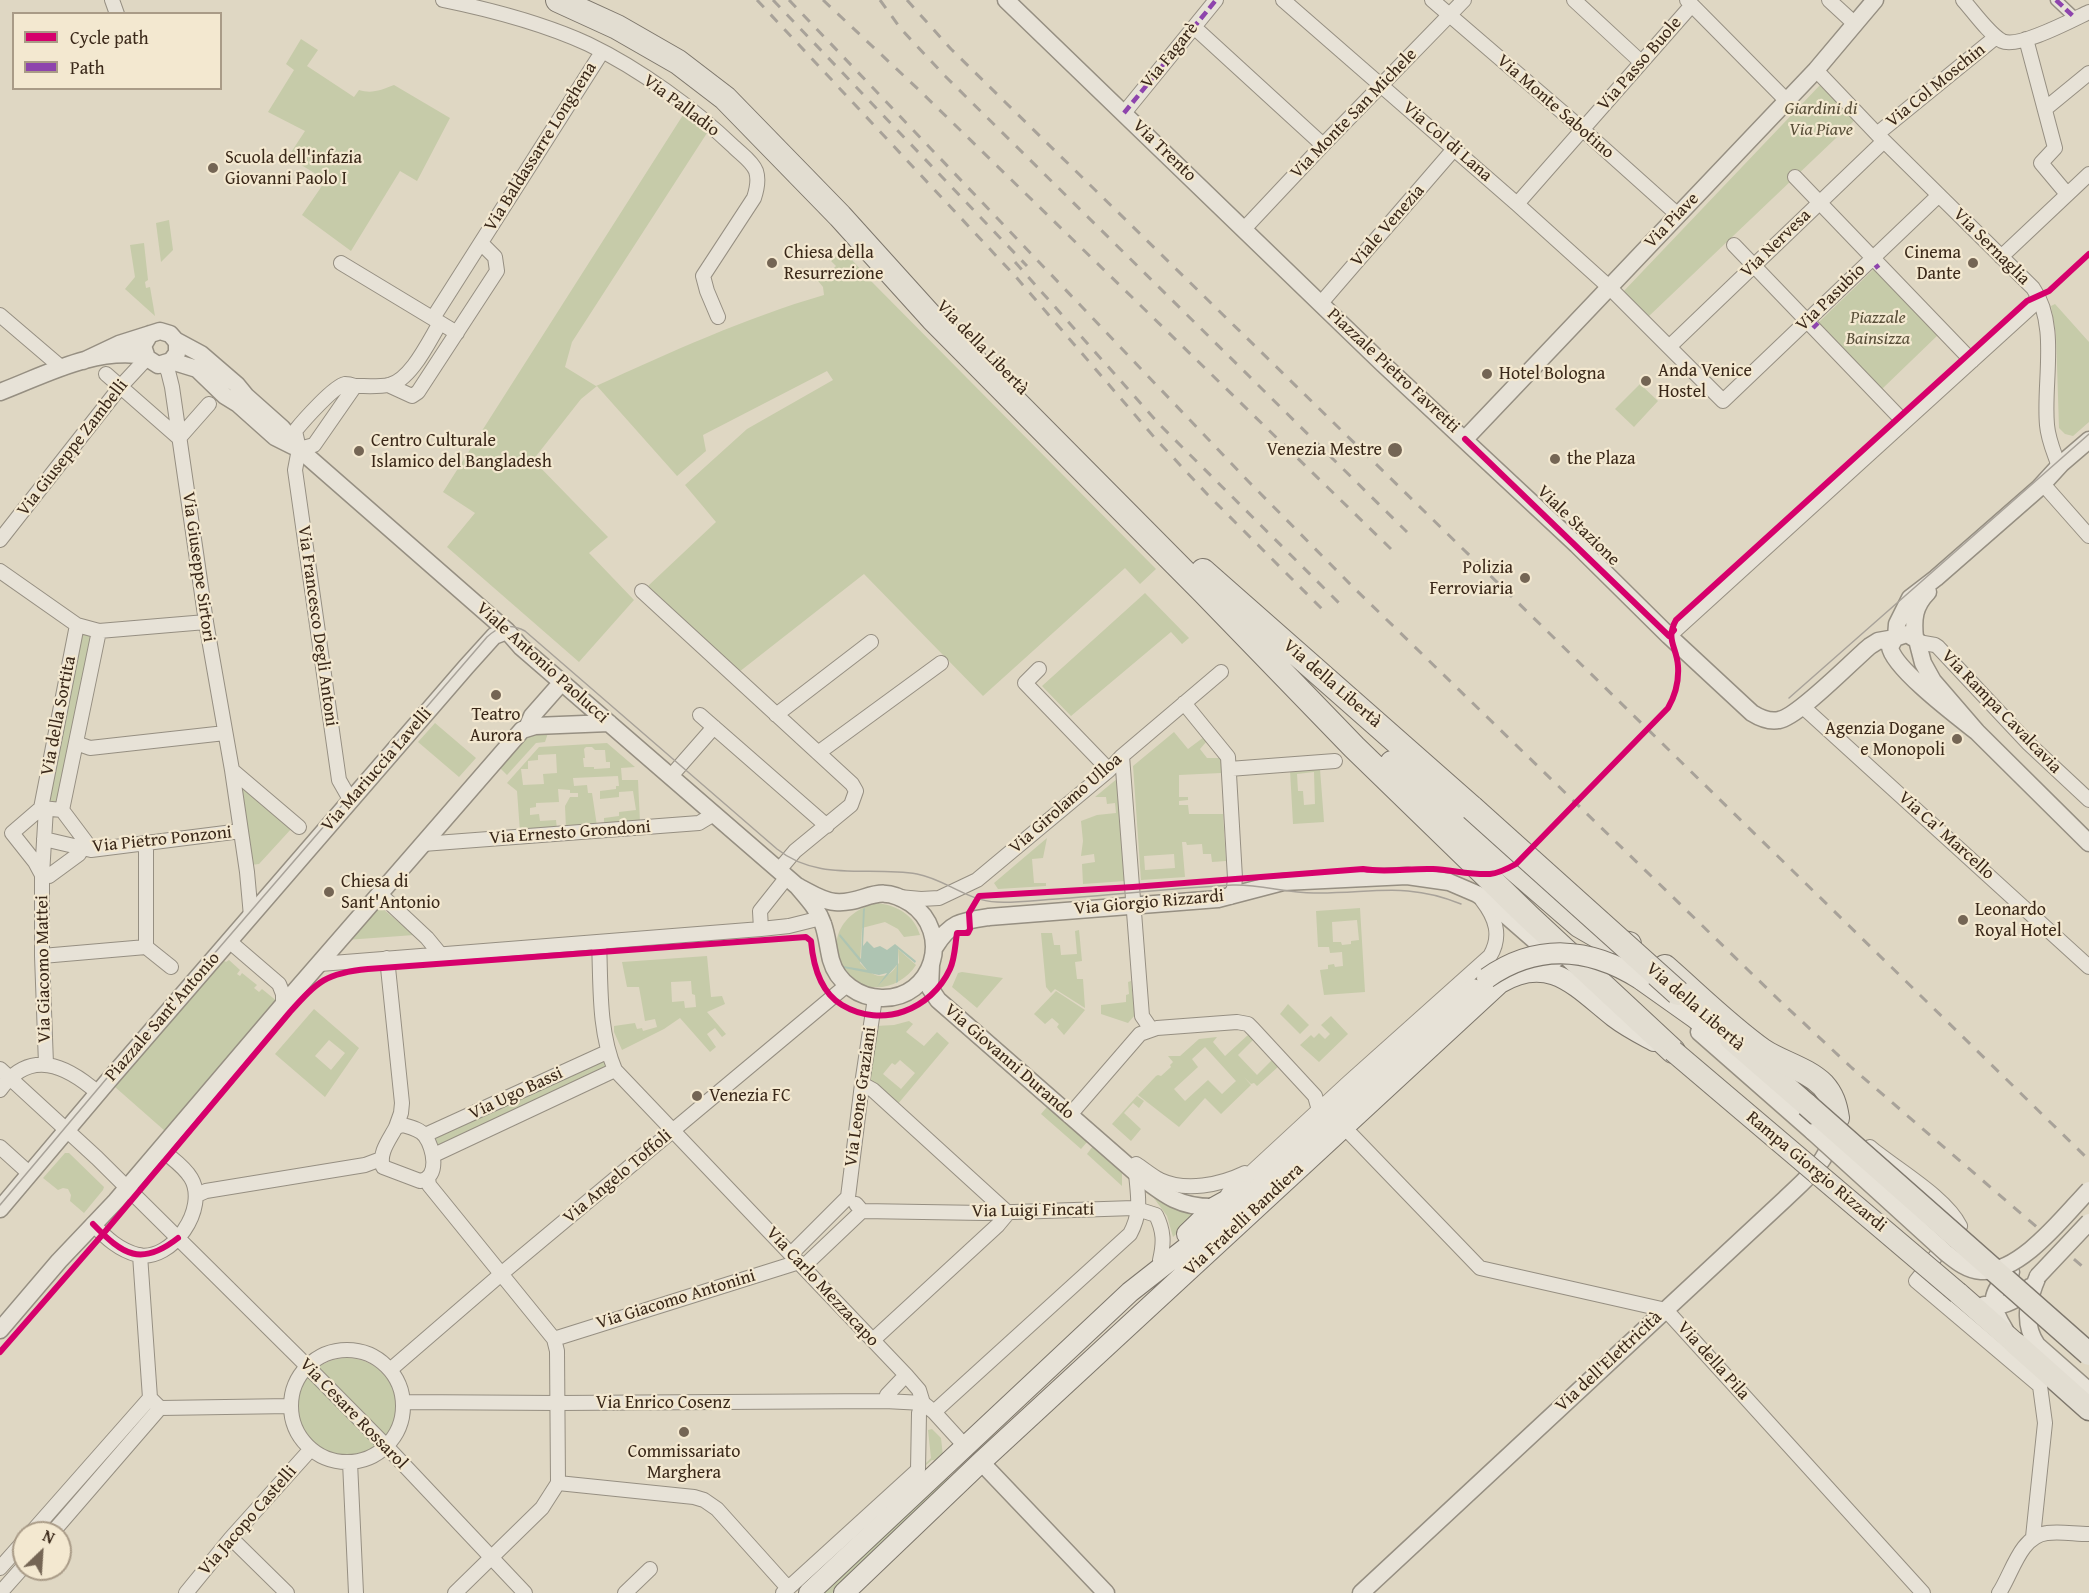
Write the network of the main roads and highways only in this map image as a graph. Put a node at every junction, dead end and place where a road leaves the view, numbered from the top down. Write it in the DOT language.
graph roads {
  1 [pos="558,0"];
  2 [pos="594,0"];
  3 [pos="1172,543"];
  4 [pos="1678,993"];
  5 [pos="1673,1051"];
  6 [pos="1807,1105"];
  7 [pos="1837,1118"];
  8 [pos="1261,1173"];
  9 [pos="1130,1292"];
  10 [pos="2016,1344"];
  11 [pos="2089,1354"];
  12 [pos="2087,1404"];
  13 [pos="965,1446"];
  14 [pos="981,1462"];
  15 [pos="809,1593"];
  16 [pos="844,1593"];
  1 -- 5 [label="highway, Via della Libertà"];
  2 -- 3 [label="highway, Via della Libertà"];
  3 -- 4 [label="highway, Via della Libertà, bridge"];
  3 -- 7 [label="highway"];
  4 -- 6 [label="highway, Via della Libertà"];
  5 -- 10 [label="main road, Rampa Giorgio Rizzardi, bridge"];
  5 -- 14 [label="main road, Via Fratelli Bandiera"];
  6 -- 8 [label="main road, Via Fratelli Bandiera, bridge"];
  6 -- 11 [label="highway, Via della Libertà, bridge"];
  8 -- 9 [label="main road, Via Fratelli Bandiera"];
  8 -- 9 [label="main road, Via Fratelli Bandiera"];
  9 -- 13 [label="main road, Via Fratelli Bandiera"];
  10 -- 12 [label="highway, Rampa Giorgio Rizzardi"];
  13 -- 14 [label="main road"];
  13 -- 15 [label="main road, Via Fratelli Bandiera"];
  14 -- 16 [label="main road, Via Fratelli Bandiera"];
}
